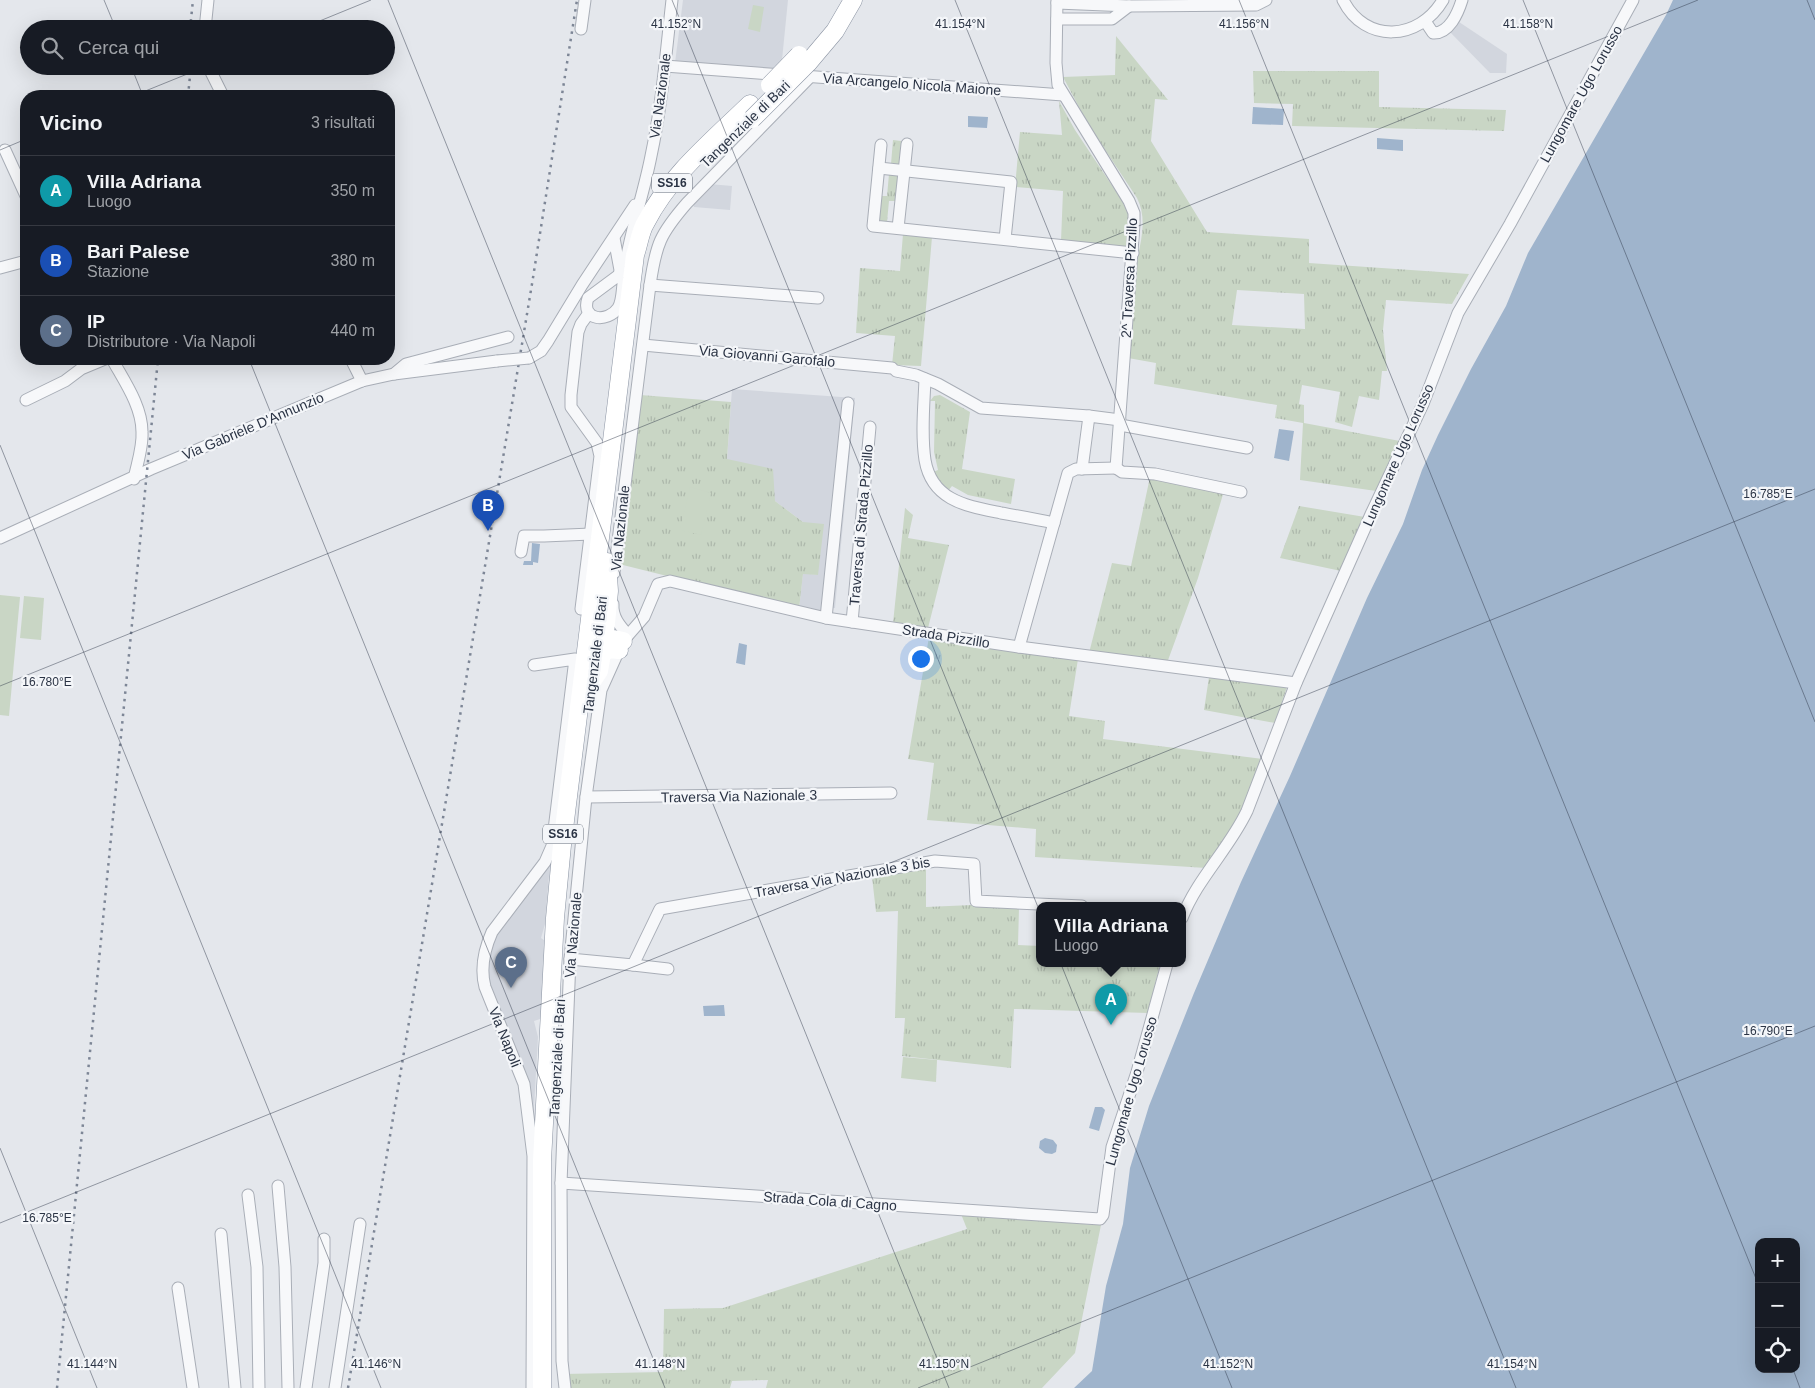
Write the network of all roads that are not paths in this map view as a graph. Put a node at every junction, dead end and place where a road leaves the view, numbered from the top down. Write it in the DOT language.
graph roads {
  1 [pos="208,0"];
  2 [pos="585,0"];
  3 [pos="672,0"];
  4 [pos="840,0"];
  5 [pos="853,0"];
  6 [pos="1266,0"];
  7 [pos="1343,0"];
  8 [pos="1442,0"];
  9 [pos="1462,0"];
  10 [pos="1633,0"];
  11 [pos="1057,2"];
  12 [pos="1129,6"];
  13 [pos="1057,19"];
  14 [pos="206,20"];
  15 [pos="1426,21"];
  16 [pos="581,29"];
  17 [pos="806,65"];
  18 [pos="665,66"];
  19 [pos="212,75"];
  20 [pos="220,90"];
  21 [pos="1063,95"];
  22 [pos="751,112"];
  23 [pos="881,144"];
  24 [pos="907,144"];
  25 [pos="5,150"];
  26 [pos="879,168"];
  27 [pos="904,171"];
  28 [pos="20,183"];
  29 [pos="898,228"];
  30 [pos="626,230"];
  31 [pos="1005,240"];
  32 [pos="614,243"];
  33 [pos="1133,253"];
  34 [pos="606,258"];
  35 [pos="618,262"];
  36 [pos="20,263"];
  37 [pos="594,267"];
  38 [pos="0,268"];
  39 [pos="650,285"];
  40 [pos="818,298"];
  41 [pos="589,313"];
  42 [pos="508,337"];
  43 [pos="643,345"];
  44 [pos="91,365"];
  45 [pos="115,365"];
  46 [pos="355,365"];
  47 [pos="394,374"];
  48 [pos="925,379"];
  49 [pos="362,381"];
  50 [pos="26,400"];
  51 [pos="848,403"];
  52 [pos="1089,416"];
  53 [pos="1120,422"];
  54 [pos="870,427"];
  55 [pos="1247,448"];
  56 [pos="1116,468"];
  57 [pos="1082,469"];
  58 [pos="134,478"];
  59 [pos="1241,492"];
  60 [pos="1054,523"];
  61 [pos="20,529"];
  62 [pos="0,533"];
  63 [pos="591,534"];
  64 [pos="0,538"];
  65 [pos="521,552"];
  66 [pos="607,562"];
  67 [pos="581,609"];
  68 [pos="826,618"];
  69 [pos="852,622"];
  70 [pos="624,642"];
  71 [pos="1019,647"];
  72 [pos="534,665"];
  73 [pos="591,683"];
  74 [pos="1296,683"];
  75 [pos="892,794"];
  76 [pos="586,797"];
  77 [pos="1036,904"];
  78 [pos="1186,910"];
  79 [pos="570,959"];
  80 [pos="633,965"];
  81 [pos="1165,967"];
  82 [pos="668,968"];
  83 [pos="560,1183"];
  84 [pos="278,1186"];
  85 [pos="248,1195"];
  86 [pos="1100,1219"];
  87 [pos="360,1224"];
  88 [pos="221,1234"];
  89 [pos="324,1239"];
  90 [pos="178,1288"];
  91 [pos="194,1388"];
  92 [pos="235,1388"];
  93 [pos="259,1388"];
  94 [pos="288,1388"];
  95 [pos="306,1388"];
  96 [pos="335,1388"];
  97 [pos="532,1388"];
  98 [pos="542,1388"];
  99 [pos="554,1388"];
  100 [pos="565,1388"];
  1 -- 14 [label="street"];
  2 -- 16 [label="street"];
  3 -- 18 [label="street, Via Nazionale"];
  4 -- 17 [label="highway, Tangenziale di Bari / SS16"];
  5 -- 17 [label="highway, Tangenziale di Bari / SS16"];
  6 -- 12 [label="street"];
  7 -- 15 [label="street"];
  8 -- 15 [label="street"];
  9 -- 15 [label="street"];
  10 -- 74 [label="street, Lungomare Ugo Lorusso"];
  11 -- 12 [label="street"];
  11 -- 13 [label="street"];
  12 -- 13 [label="street"];
  13 -- 21 [label="street"];
  17 -- 18 [label="street, Via Arcangelo Nicola Maione"];
  17 -- 21 [label="street, Via Arcangelo Nicola Maione"];
  17 -- 22 [label="highway, Tangenziale di Bari / SS16, bridge"];
  17 -- 39 [label="street, Via Nazionale"];
  18 -- 30 [label="street, Via Nazionale"];
  19 -- 20 [label="street"];
  21 -- 33 [label="street, 2^ Traversa Pizzillo"];
  22 -- 66 [label="highway, Tangenziale di Bari / SS16"];
  22 -- 98 [label="highway, Tangenziale di Bari / SS16"];
  23 -- 26 [label="street"];
  24 -- 27 [label="street"];
  25 -- 28 [label="street"];
  26 -- 27 [label="street"];
  26 -- 29 [label="street"];
  27 -- 29 [label="street"];
  27 -- 31 [label="street"];
  29 -- 31 [label="street"];
  30 -- 32 [label="street"];
  30 -- 41 [label="street, Via Nazionale"];
  31 -- 33 [label="street"];
  32 -- 34 [label="street"];
  32 -- 35 [label="street"];
  32 -- 37 [label="street"];
  33 -- 53 [label="street, 2^ Traversa Pizzillo"];
  34 -- 35 [label="street"];
  34 -- 37 [label="street"];
  35 -- 41 [label="street"];
  36 -- 38 [label="street"];
  37 -- 47 [label="street, Via Gabriele D'Annunzio, bridge"];
  39 -- 40 [label="street"];
  39 -- 43 [label="street, Via Nazionale"];
  41 -- 63 [label="street"];
  42 -- 47 [label="street"];
  43 -- 48 [label="street, Via Giovanni Garofalo"];
  43 -- 70 [label="street, Via Nazionale"];
  44 -- 50 [label="street"];
  45 -- 58 [label="street"];
  46 -- 49 [label="street"];
  47 -- 49 [label="street, Via Gabriele D'Annunzio"];
  48 -- 52 [label="street, Via Giovanni Garofalo"];
  48 -- 60 [label="street"];
  49 -- 58 [label="street, Via Gabriele D'Annunzio"];
  51 -- 68 [label="street"];
  52 -- 53 [label="street"];
  52 -- 57 [label="street"];
  53 -- 55 [label="street"];
  53 -- 56 [label="street, 2^ Traversa Pizzillo"];
  54 -- 69 [label="street, Traversa di Strada Pizzillo"];
  56 -- 57 [label="street"];
  56 -- 59 [label="street"];
  57 -- 60 [label="street"];
  58 -- 61 [label="street, Via Gabriele D'Annunzio"];
  60 -- 71 [label="street"];
  61 -- 62 [label="street"];
  61 -- 64 [label="street"];
  63 -- 65 [label="street"];
  63 -- 67 [label="street"];
  66 -- 70 [label="highway"];
  66 -- 73 [label="highway, Tangenziale di Bari / SS16"];
  68 -- 69 [label="street, Strada Pizzillo"];
  68 -- 70 [label="street, Strada Pizzillo"];
  69 -- 71 [label="street, Strada Pizzillo"];
  70 -- 73 [label="highway"];
  70 -- 76 [label="street, Via Nazionale"];
  71 -- 74 [label="street, Strada Pizzillo"];
  72 -- 97 [label="street, Via Napoli"];
  73 -- 99 [label="highway, Tangenziale di Bari / SS16"];
  74 -- 78 [label="street, Lungomare Ugo Lorusso"];
  75 -- 76 [label="street, Traversa Via Nazionale 3"];
  76 -- 79 [label="street, Via Nazionale"];
  77 -- 80 [label="street, Traversa Via Nazionale 3 bis"];
  79 -- 80 [label="street"];
  79 -- 83 [label="street, Via Nazionale"];
  80 -- 82 [label="street"];
  81 -- 86 [label="street, Lungomare Ugo Lorusso"];
  83 -- 86 [label="street, Strada Cola di Cagno"];
  83 -- 100 [label="street, Via Nazionale"];
  84 -- 94 [label="street"];
  85 -- 93 [label="street"];
  87 -- 96 [label="street"];
  88 -- 92 [label="street"];
  89 -- 95 [label="street"];
  90 -- 91 [label="street"];
}
